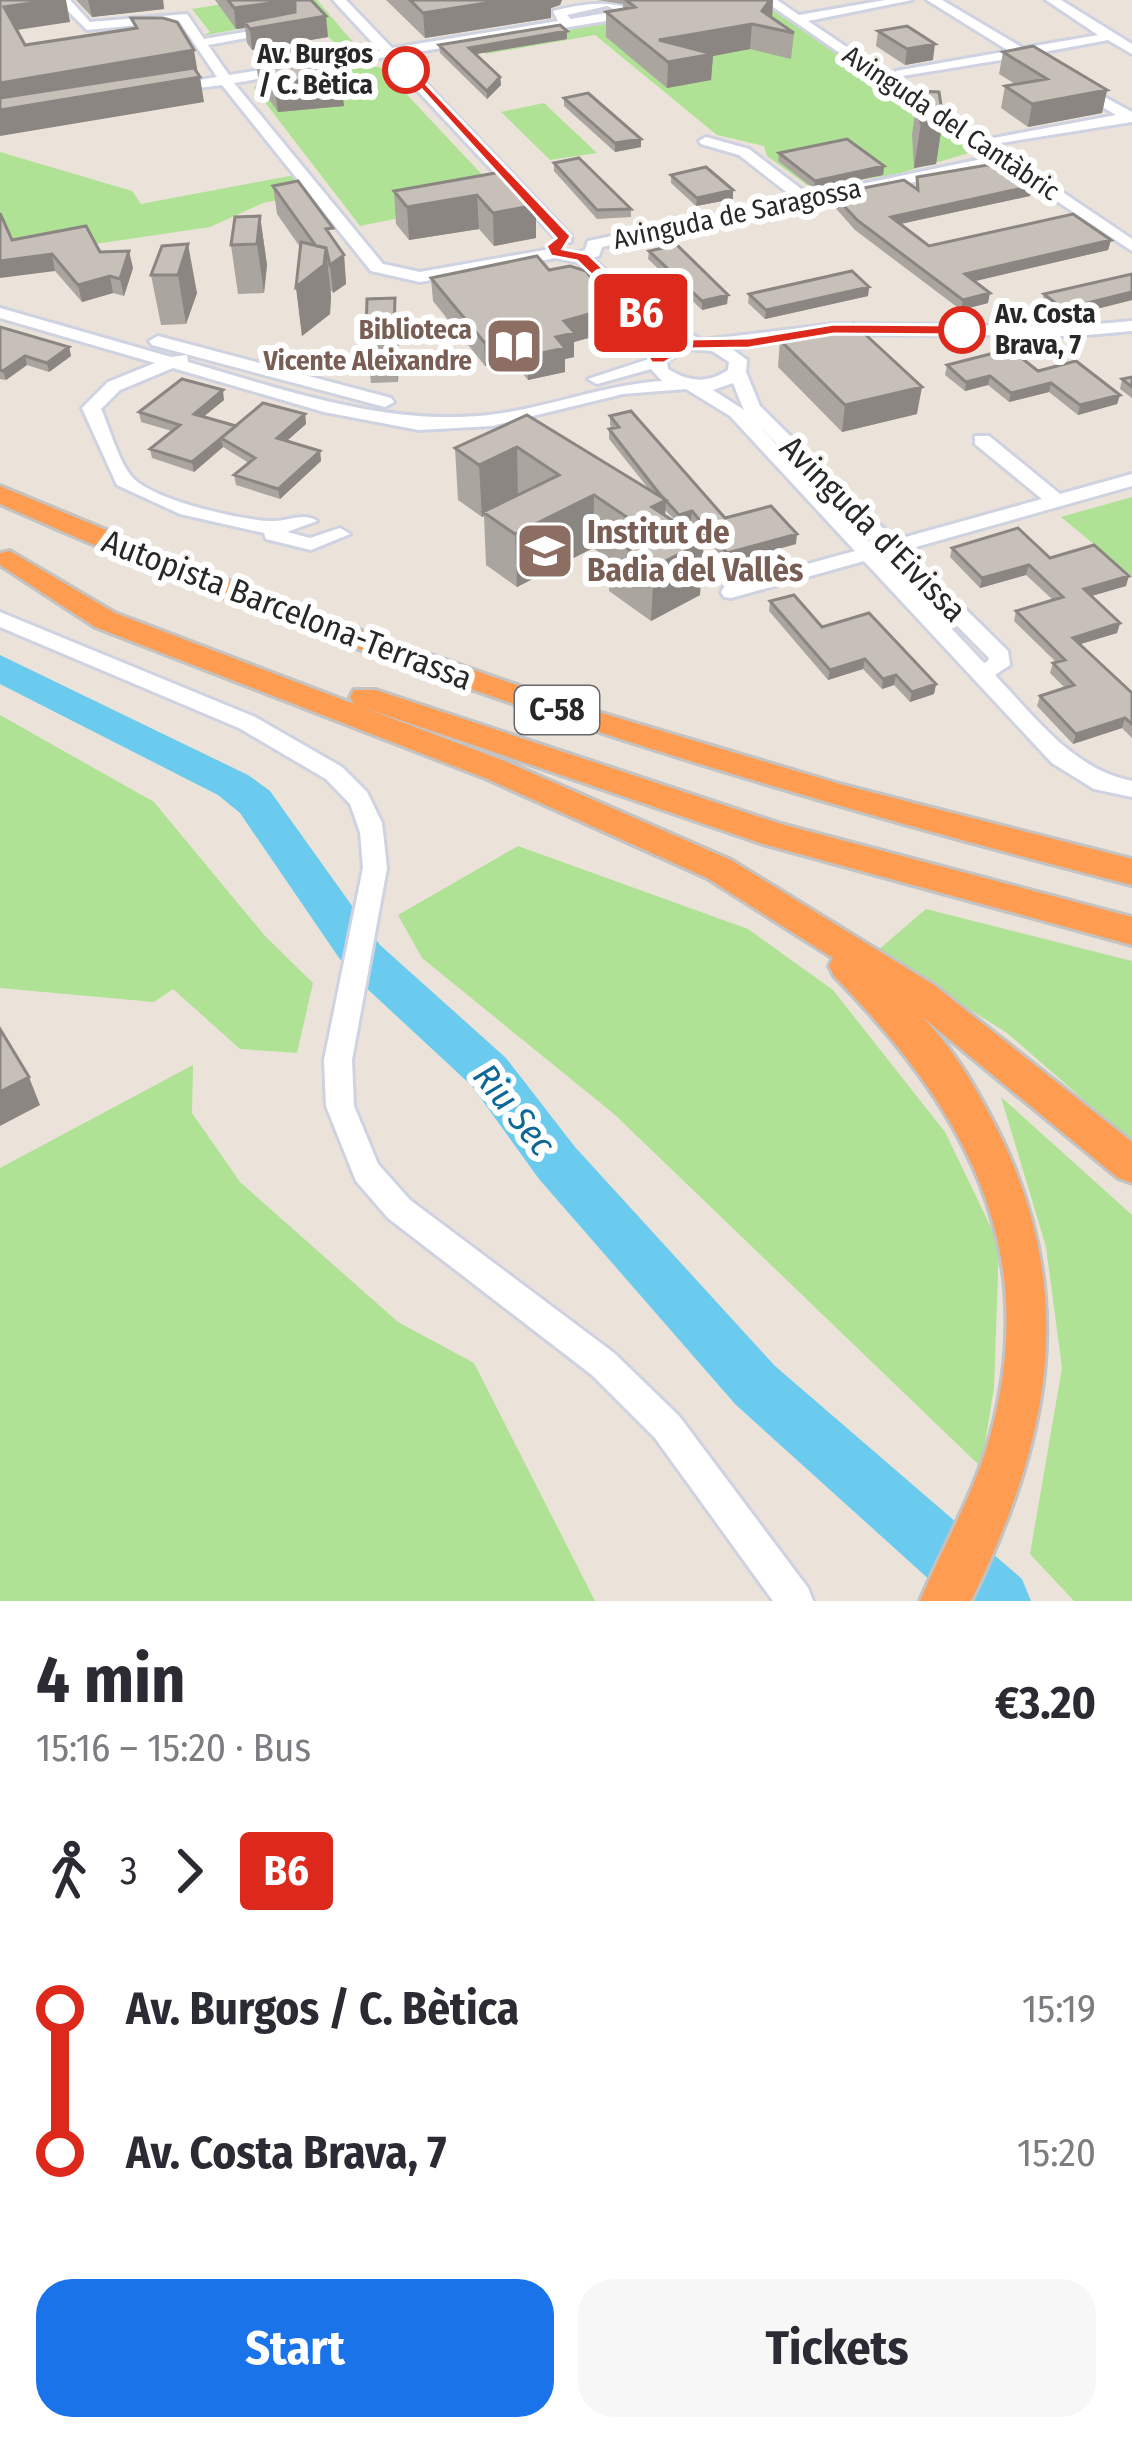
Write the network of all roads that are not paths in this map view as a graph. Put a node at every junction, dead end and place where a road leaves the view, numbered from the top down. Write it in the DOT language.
graph roads {
  1 [pos="63,0"];
  2 [pos="339,0"];
  3 [pos="769,0"];
  4 [pos="788,0"];
  5 [pos="906,0"];
  6 [pos="933,0"];
  7 [pos="1052,0"];
  8 [pos="804,17"];
  9 [pos="568,23"];
  10 [pos="290,27"];
  11 [pos="196,37"];
  12 [pos="1106,37"];
  13 [pos="1132,50"];
  14 [pos="390,53"];
  15 [pos="1020,53"];
  16 [pos="901,74"];
  17 [pos="226,80"];
  18 [pos="160,91"];
  19 [pos="1131,117"];
  20 [pos="706,141"];
  21 [pos="999,141"];
  22 [pos="1012,157"];
  23 [pos="806,200"];
  24 [pos="1132,230"];
  25 [pos="561,246"];
  26 [pos="1132,246"];
  27 [pos="588,250"];
  28 [pos="0,297"];
  29 [pos="0,313"];
  30 [pos="646,319"];
  31 [pos="1132,326"];
  32 [pos="1132,338"];
  33 [pos="710,345"];
  34 [pos="184,357"];
  35 [pos="658,360"];
  36 [pos="738,370"];
  37 [pos="689,385"];
  38 [pos="982,440"];
  39 [pos="1132,480"];
  40 [pos="0,494"];
  41 [pos="1056,501"];
  42 [pos="307,521"];
  43 [pos="242,525"];
  44 [pos="340,534"];
  45 [pos="892,546"];
  46 [pos="865,554"];
  47 [pos="5,556"];
  48 [pos="731,592"];
  49 [pos="0,619"];
  50 [pos="976,670"];
  51 [pos="1132,789"];
  52 [pos="1132,872"];
  53 [pos="769,898"];
  54 [pos="1132,931"];
  55 [pos="1132,1166"];
  56 [pos="795,1601"];
  57 [pos="945,1601"];
  1 -- 11 [label="street"];
  2 -- 14 [label="street"];
  3 -- 8 [label="street, Avinguda del Cantàbric"];
  4 -- 8 [label="street"];
  5 -- 8 [label="street"];
  6 -- 15 [label="street"];
  7 -- 12 [label="street"];
  8 -- 16 [label="street"];
  8 -- 22 [label="street, Avinguda del Cantàbric"];
  9 -- 14 [label="street"];
  10 -- 11 [label="street"];
  11 -- 17 [label="street"];
  12 -- 13 [label="street"];
  12 -- 15 [label="street"];
  14 -- 17 [label="street"];
  14 -- 25 [label="street"];
  15 -- 16 [label="street"];
  15 -- 19 [label="street"];
  16 -- 21 [label="street"];
  17 -- 18 [label="street"];
  17 -- 25 [label="street"];
  19 -- 21 [label="street"];
  20 -- 23 [label="street"];
  21 -- 22 [label="street"];
  22 -- 23 [label="street, Avinguda de Saragossa"];
  22 -- 24 [label="street"];
  22 -- 26 [label="street, Avinguda del Cantàbric"];
  23 -- 27 [label="street, Avinguda de Saragossa"];
  25 -- 27 [label="street"];
  27 -- 30 [label="street"];
  28 -- 34 [label="street"];
  29 -- 34 [label="street"];
  30 -- 33 [label="street"];
  30 -- 35 [label="street"];
  31 -- 33 [label="street"];
  32 -- 36 [label="street"];
  33 -- 35 [label="street"];
  33 -- 36 [label="street, Avinguda d'Eivissa"];
  34 -- 35 [label="street"];
  34 -- 37 [label="street"];
  34 -- 43 [label="street"];
  35 -- 37 [label="street, Avinguda d'Eivissa"];
  36 -- 37 [label="street"];
  36 -- 45 [label="street, Avinguda d'Eivissa"];
  37 -- 46 [label="street, Avinguda d'Eivissa"];
  38 -- 41 [label="street"];
  39 -- 41 [label="street"];
  40 -- 52 [label="highway, Autopista Barcelona-Terrassa / C-58"];
  41 -- 45 [label="street"];
  42 -- 43 [label="street"];
  43 -- 44 [label="street"];
  45 -- 46 [label="street"];
  45 -- 50 [label="street, Avinguda d'Eivissa"];
  46 -- 48 [label="street"];
  46 -- 50 [label="street, Avinguda d'Eivissa"];
  47 -- 53 [label="highway"];
  47 -- 54 [label="highway, Autopista Barcelona-Terrassa / C-58"];
  49 -- 56 [label="street"];
  50 -- 51 [label="street"];
  53 -- 55 [label="highway"];
  53 -- 57 [label="highway"];
}
